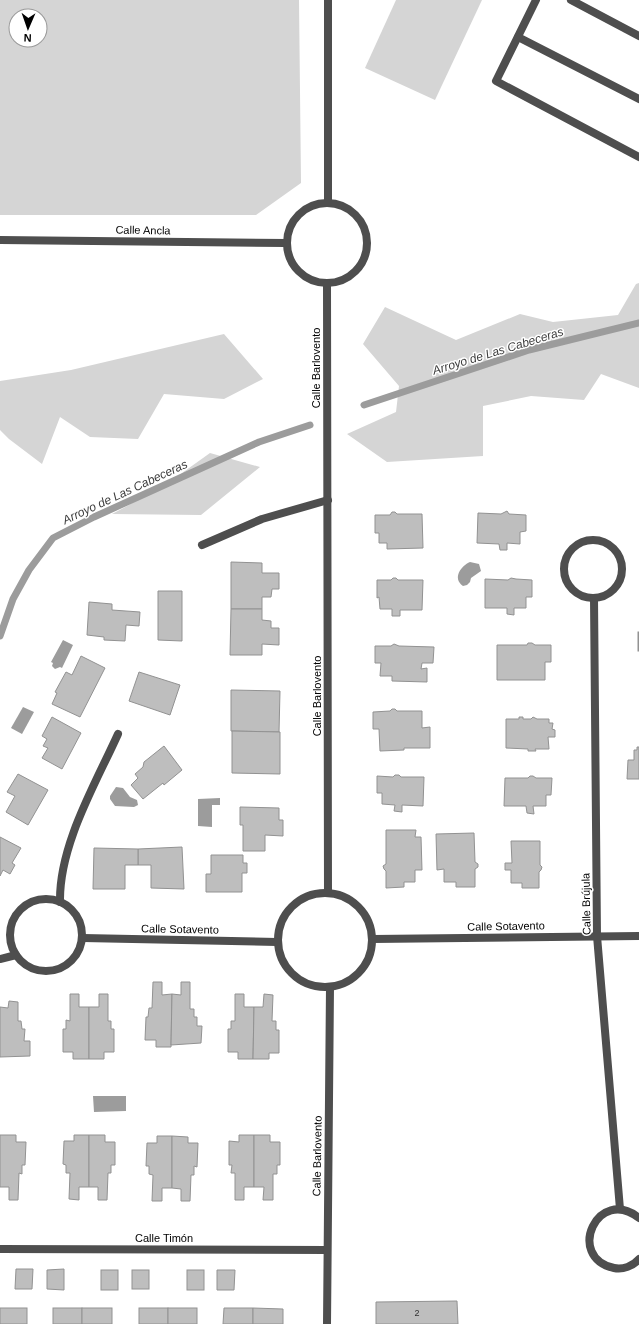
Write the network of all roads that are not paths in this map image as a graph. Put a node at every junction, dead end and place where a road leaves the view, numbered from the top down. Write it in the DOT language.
graph roads {
  1 [pos="328,0"];
  2 [pos="536,0"];
  3 [pos="571,0"];
  4 [pos="639,36"];
  5 [pos="518,37"];
  6 [pos="639,99"];
  7 [pos="639,157"];
  8 [pos="328,203"];
  9 [pos="0,240"];
  10 [pos="286,242"];
  11 [pos="327,284"];
  12 [pos="328,500"];
  13 [pos="202,545"];
  14 [pos="594,598"];
  15 [pos="118,734"];
  16 [pos="328,892"];
  17 [pos="60,902"];
  18 [pos="597,936"];
  19 [pos="639,936"];
  20 [pos="83,938"];
  21 [pos="373,939"];
  22 [pos="277,942"];
  23 [pos="16,955"];
  24 [pos="0,959"];
  25 [pos="330,987"];
  26 [pos="620,1210"];
  27 [pos="639,1218"];
  28 [pos="0,1249"];
  29 [pos="327,1250"];
  30 [pos="639,1260"];
  31 [pos="327,1324"];
  1 -- 8 [label="street"];
  2 -- 5 [label="street"];
  3 -- 4 [label="street"];
  5 -- 6 [label="street"];
  5 -- 7 [label="street"];
  8 -- 10 [label="street"];
  8 -- 11 [label="street"];
  9 -- 10 [label="street, Calle Ancla"];
  10 -- 11 [label="street"];
  11 -- 12 [label="street, Calle Barlovento"];
  12 -- 13 [label="street"];
  12 -- 16 [label="street, Calle Barlovento"];
  14 -- 14 [label="street"];
  14 -- 18 [label="street, Calle Brújula"];
  15 -- 17 [label="street"];
  16 -- 21 [label="street"];
  16 -- 22 [label="street"];
  17 -- 20 [label="street"];
  17 -- 23 [label="street"];
  18 -- 19 [label="street, Calle Sotavento"];
  18 -- 21 [label="street, Calle Sotavento"];
  18 -- 26 [label="street, Calle Brújula"];
  20 -- 22 [label="street, Calle Sotavento"];
  20 -- 23 [label="street"];
  21 -- 25 [label="street"];
  22 -- 25 [label="street"];
  23 -- 24 [label="street"];
  25 -- 29 [label="street, Calle Barlovento"];
  26 -- 27 [label="street"];
  26 -- 30 [label="street"];
  28 -- 29 [label="street, Calle Timón"];
  29 -- 31 [label="street, Calle Barlovento"];
}
